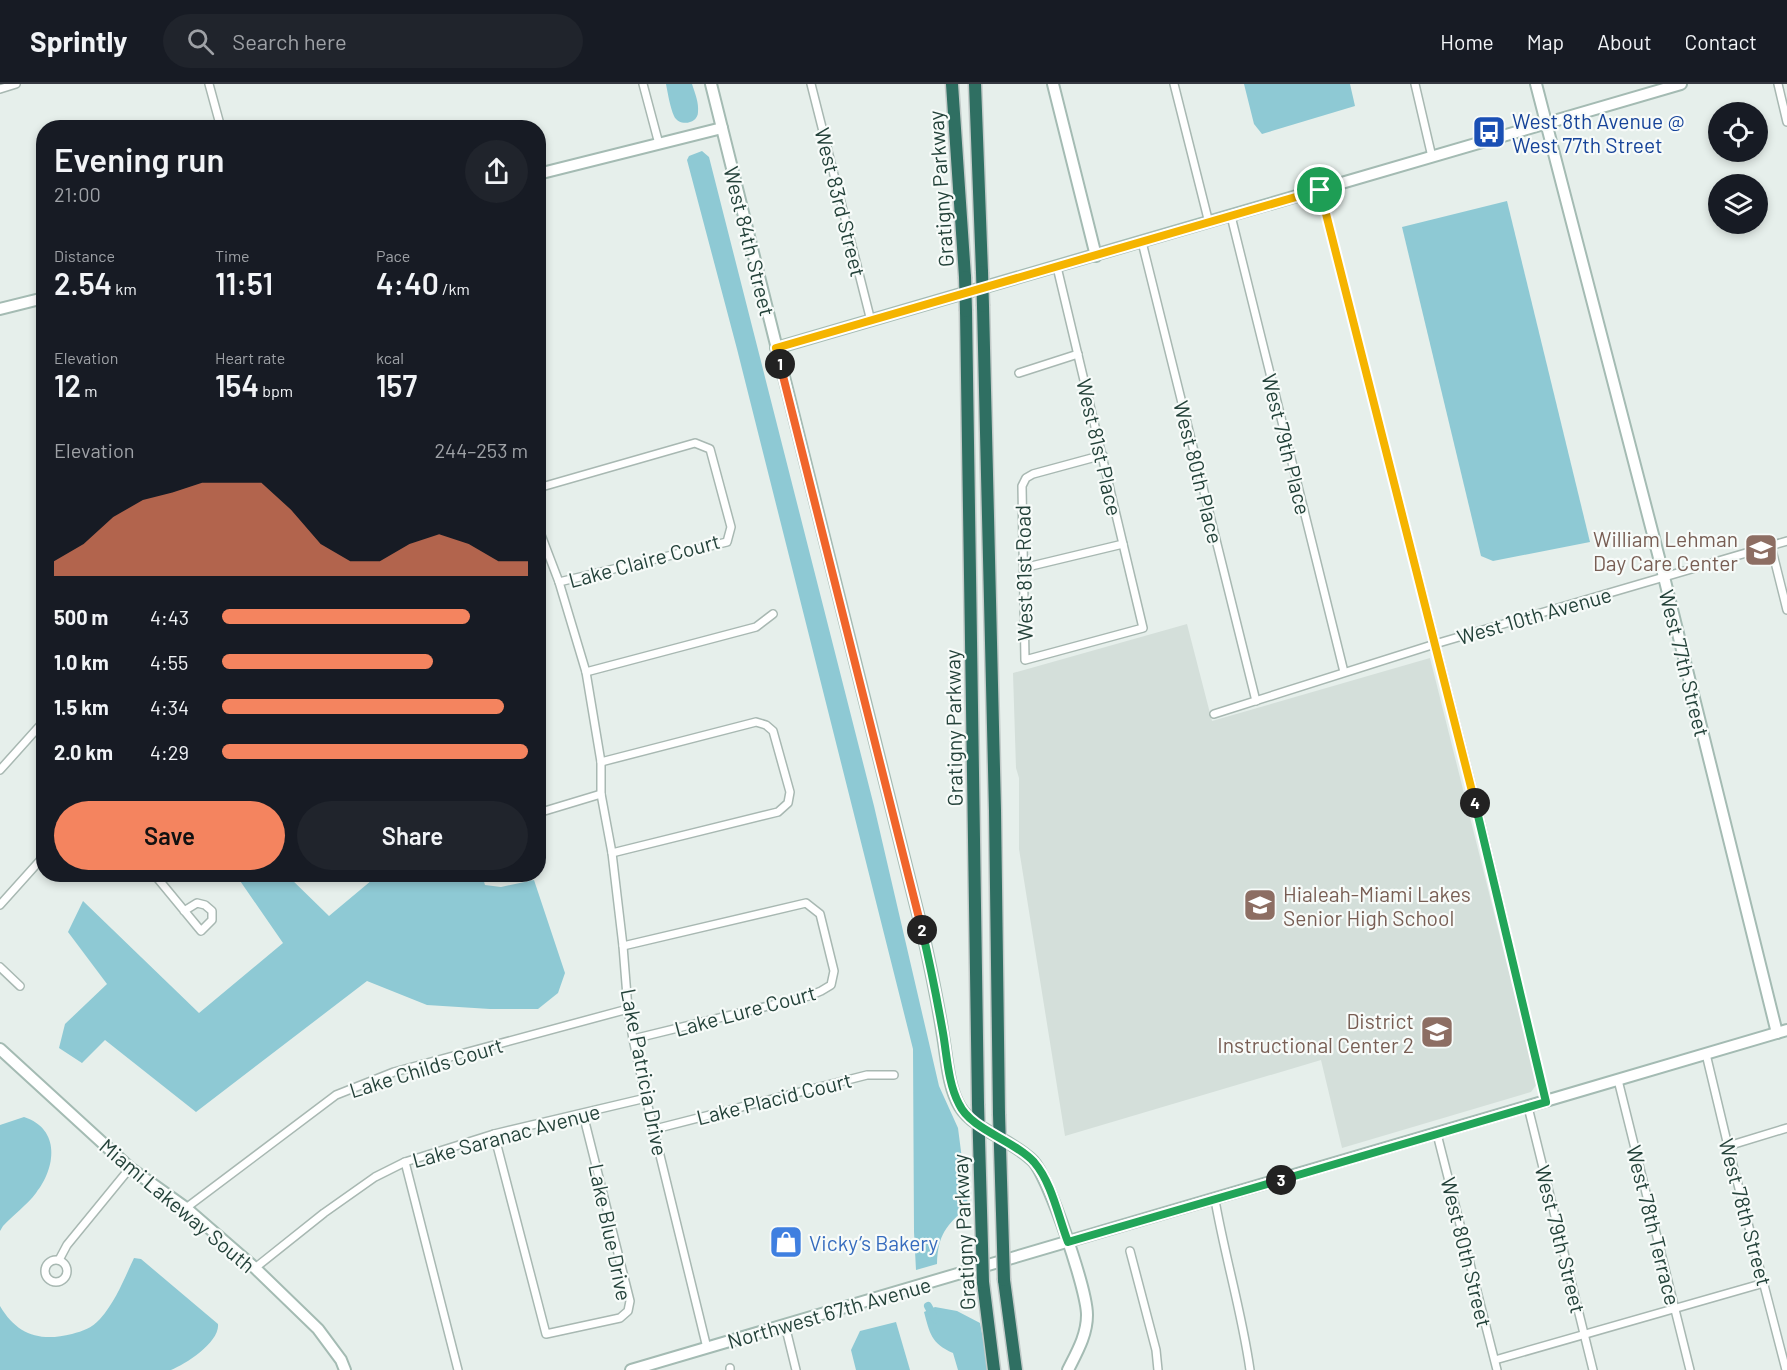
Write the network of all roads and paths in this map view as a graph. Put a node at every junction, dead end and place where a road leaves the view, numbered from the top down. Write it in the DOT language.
graph roads {
  1 [pos="16,84"];
  2 [pos="209,84"];
  3 [pos="643,84"];
  4 [pos="711,84"];
  5 [pos="811,84"];
  6 [pos="952,84"];
  7 [pos="975,84"];
  8 [pos="1053,84"];
  9 [pos="1174,84"];
  10 [pos="1415,84"];
  11 [pos="1536,84"];
  12 [pos="1681,84"];
  13 [pos="1778,84"];
  14 [pos="0,89"];
  15 [pos="218,120"];
  16 [pos="1787,122"];
  17 [pos="1545,124"];
  18 [pos="722,128"];
  19 [pos="659,144"];
  20 [pos="1432,157"];
  21 [pos="546,172"];
  22 [pos="1320,190"];
  23 [pos="1231,216"];
  24 [pos="1209,223"];
  25 [pos="1142,242"];
  26 [pos="1096,256"];
  27 [pos="1057,267"];
  28 [pos="36,300"];
  29 [pos="0,309"];
  30 [pos="871,321"];
  31 [pos="776,348"];
  32 [pos="1078,354"];
  33 [pos="1019,372"];
  34 [pos="1103,455"];
  35 [pos="546,486"];
  36 [pos="1787,541"];
  37 [pos="1123,544"];
  38 [pos="1771,546"];
  39 [pos="546,548"];
  40 [pos="1023,568"];
  41 [pos="1664,577"];
  42 [pos="559,582"];
  43 [pos="1787,610"];
  44 [pos="772,614"];
  45 [pos="1435,644"];
  46 [pos="1025,660"];
  47 [pos="586,672"];
  48 [pos="1344,672"];
  49 [pos="1256,701"];
  50 [pos="1214,714"];
  51 [pos="36,730"];
  52 [pos="601,762"];
  53 [pos="0,770"];
  54 [pos="601,794"];
  55 [pos="546,811"];
  56 [pos="612,853"];
  57 [pos="36,865"];
  58 [pos="160,882"];
  59 [pos="0,905"];
  60 [pos="184,911"];
  61 [pos="623,946"];
  62 [pos="0,967"];
  63 [pos="20,986"];
  64 [pos="628,1009"];
  65 [pos="1782,1032"];
  66 [pos="633,1039"];
  67 [pos="0,1049"];
  68 [pos="1706,1054"];
  69 [pos="894,1075"];
  70 [pos="1618,1080"];
  71 [pos="646,1098"];
  72 [pos="1546,1102"];
  73 [pos="1528,1107"];
  74 [pos="583,1113"];
  75 [pos="1787,1128"];
  76 [pos="655,1129"];
  77 [pos="494,1134"];
  78 [pos="1437,1134"];
  79 [pos="1728,1146"];
  80 [pos="405,1162"];
  81 [pos="130,1168"];
  82 [pos="1215,1200"];
  83 [pos="186,1208"];
  84 [pos="1068,1242"];
  85 [pos="1130,1251"];
  86 [pos="59,1260"];
  87 [pos="255,1268"];
  88 [pos="1764,1282"];
  89 [pos="1674,1308"];
  90 [pos="785,1325"];
  91 [pos="1584,1335"];
  92 [pos="707,1348"];
  93 [pos="1495,1360"];
  94 [pos="345,1370"];
  95 [pos="458,1370"];
  96 [pos="631,1370"];
  97 [pos="796,1370"];
  98 [pos="994,1370"];
  99 [pos="1016,1370"];
  100 [pos="1068,1370"];
  101 [pos="1158,1370"];
  102 [pos="1250,1370"];
  103 [pos="1497,1370"];
  104 [pos="1593,1370"];
  105 [pos="1690,1370"];
  106 [pos="1786,1370"];
  1 -- 14 [label="street"];
  2 -- 15 [label="street"];
  3 -- 19 [label="street"];
  4 -- 18 [label="street, West 84th Street"];
  5 -- 30 [label="street, West 83rd Street"];
  6 -- 98 [label="highway, Gratigny Parkway, bridge"];
  7 -- 99 [label="highway, Gratigny Parkway, bridge"];
  8 -- 26 [label="street"];
  9 -- 24 [label="street"];
  10 -- 20 [label="street"];
  11 -- 17 [label="street, West 77th Street"];
  12 -- 17 [label="street"];
  13 -- 16 [label="street"];
  17 -- 20 [label="street"];
  17 -- 41 [label="street, West 77th Street"];
  18 -- 19 [label="street"];
  18 -- 31 [label="street, West 84th Street"];
  19 -- 21 [label="street"];
  20 -- 22 [label="street"];
  22 -- 23 [label="street"];
  22 -- 45 [label="street"];
  23 -- 24 [label="street"];
  23 -- 48 [label="street, West 79th Place"];
  24 -- 25 [label="street"];
  25 -- 26 [label="street"];
  25 -- 49 [label="street, West 80th Place"];
  26 -- 27 [label="street"];
  27 -- 30 [label="street"];
  27 -- 32 [label="street, West 81st Place"];
  28 -- 29 [label="street"];
  30 -- 31 [label="street"];
  31 -- 84 [label="street, West 84th Street"];
  32 -- 33 [label="street"];
  32 -- 34 [label="street, West 81st Place"];
  34 -- 37 [label="street, West 81st Place"];
  34 -- 40 [label="street, West 81st Road"];
  35 -- 42 [label="street, Lake Claire Court"];
  36 -- 38 [label="street, West 10th Avenue"];
  37 -- 40 [label="street"];
  37 -- 46 [label="street, West 81st Place"];
  38 -- 41 [label="street, West 10th Avenue"];
  38 -- 43 [label="street"];
  39 -- 42 [label="street, Lake Patricia Drive"];
  40 -- 46 [label="street, West 81st Road"];
  41 -- 45 [label="street, West 10th Avenue"];
  41 -- 65 [label="street, West 77th Street"];
  42 -- 47 [label="street, Lake Patricia Drive"];
  44 -- 47 [label="street"];
  45 -- 48 [label="street, West 10th Avenue"];
  45 -- 72 [label="street"];
  47 -- 52 [label="street, Lake Patricia Drive"];
  48 -- 49 [label="street, West 10th Avenue"];
  49 -- 50 [label="street, West 10th Avenue"];
  51 -- 53 [label="street"];
  52 -- 54 [label="street, Lake Patricia Drive"];
  52 -- 56 [label="street"];
  54 -- 55 [label="street"];
  54 -- 56 [label="street, Lake Patricia Drive"];
  56 -- 61 [label="street, Lake Patricia Drive"];
  57 -- 59 [label="street"];
  58 -- 60 [label="street"];
  60 -- 60 [label="street"];
  61 -- 64 [label="street, Lake Patricia Drive"];
  61 -- 66 [label="street, Lake Lure Court"];
  62 -- 63 [label="street"];
  64 -- 66 [label="street, Lake Patricia Drive"];
  64 -- 83 [label="street, Lake Childs Court"];
  65 -- 68 [label="street, Northwest 67th Avenue"];
  66 -- 71 [label="street, Lake Patricia Drive"];
  67 -- 81 [label="street, Miami Lakeway South"];
  68 -- 70 [label="street, Northwest 67th Avenue"];
  68 -- 79 [label="street, West 78th Street"];
  69 -- 76 [label="street, Lake Placid Court"];
  70 -- 72 [label="street, Northwest 67th Avenue"];
  70 -- 89 [label="street, West 78th Terrace"];
  71 -- 74 [label="street, Lake Saranac Avenue"];
  71 -- 76 [label="street, Lake Patricia Drive"];
  72 -- 73 [label="street, Northwest 67th Avenue"];
  73 -- 78 [label="street, Northwest 67th Avenue"];
  73 -- 91 [label="street, West 79th Street"];
  74 -- 77 [label="street, Lake Saranac Avenue"];
  74 -- 77 [label="street, Lake Blue Drive"];
  75 -- 79 [label="street"];
  76 -- 92 [label="street, Lake Patricia Drive"];
  77 -- 80 [label="street, Lake Saranac Avenue"];
  78 -- 82 [label="street, Northwest 67th Avenue"];
  78 -- 93 [label="street, West 80th Street"];
  79 -- 88 [label="street, West 78th Street"];
  80 -- 87 [label="street, Lake Saranac Avenue"];
  80 -- 95 [label="street"];
  81 -- 83 [label="street, Miami Lakeway South"];
  81 -- 86 [label="street"];
  82 -- 84 [label="street, Northwest 67th Avenue"];
  82 -- 102 [label="street"];
  83 -- 87 [label="street, Miami Lakeway South"];
  84 -- 90 [label="street, Northwest 67th Avenue"];
  84 -- 100 [label="street, West 84th Street"];
  85 -- 101 [label="street"];
  87 -- 94 [label="street, Miami Lakeway South"];
  88 -- 89 [label="street"];
  88 -- 106 [label="street, West 78th Street"];
  89 -- 91 [label="street"];
  89 -- 105 [label="street, West 78th Terrace"];
  90 -- 92 [label="street, Northwest 67th Avenue"];
  90 -- 97 [label="street"];
  91 -- 93 [label="street"];
  91 -- 104 [label="street, West 79th Street"];
  92 -- 96 [label="street, Northwest 67th Avenue"];
  93 -- 103 [label="street, West 80th Street"];
}
